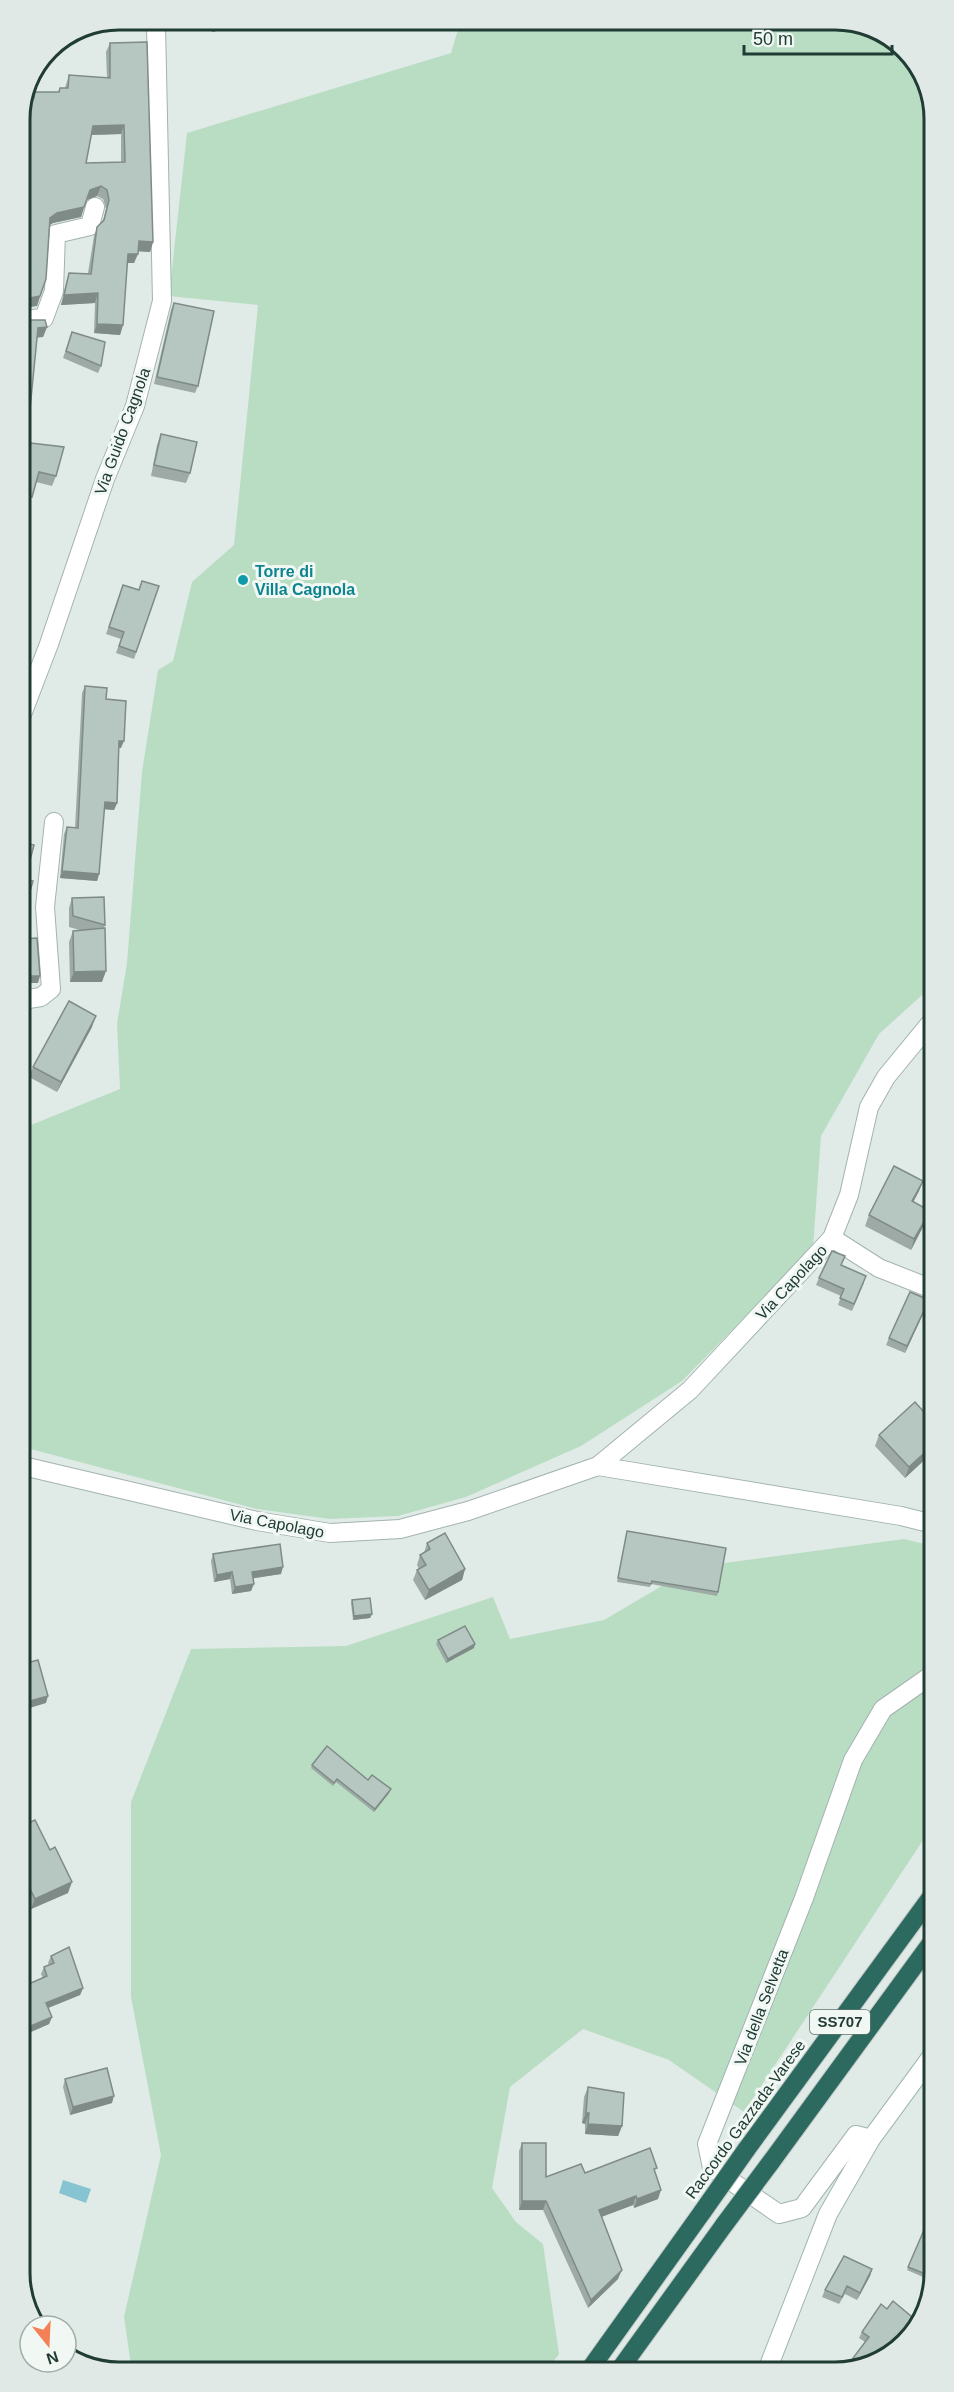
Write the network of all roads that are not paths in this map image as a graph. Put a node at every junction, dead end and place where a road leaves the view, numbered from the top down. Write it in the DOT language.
graph roads {
  1 [pos="156,34"];
  2 [pos="95,207"];
  3 [pos="30,319"];
  4 [pos="30,694"];
  5 [pos="54,822"];
  6 [pos="30,999"];
  7 [pos="924,1031"];
  8 [pos="832,1239"];
  9 [pos="924,1286"];
  10 [pos="598,1466"];
  11 [pos="30,1468"];
  12 [pos="924,1522"];
  13 [pos="924,1680"];
  14 [pos="924,1907"];
  15 [pos="924,1953"];
  16 [pos="924,2066"];
  17 [pos="871,2139"];
  18 [pos="595,2362"];
  19 [pos="625,2362"];
  20 [pos="770,2362"];
  1 -- 4 [label="street, Via Guido Cagnola"];
  2 -- 3 [label="street"];
  5 -- 6 [label="street"];
  7 -- 8 [label="street, Via Capolago"];
  8 -- 9 [label="street"];
  8 -- 10 [label="street, Via Capolago"];
  10 -- 11 [label="street, Via Capolago"];
  10 -- 12 [label="street, Via Capolago"];
  13 -- 17 [label="street, Via della Selvetta"];
  14 -- 18 [label="highway, Raccordo Gazzada-Varese / SS707, bridge"];
  15 -- 19 [label="highway, SS707, bridge"];
  16 -- 17 [label="street"];
  17 -- 20 [label="street"];
}
